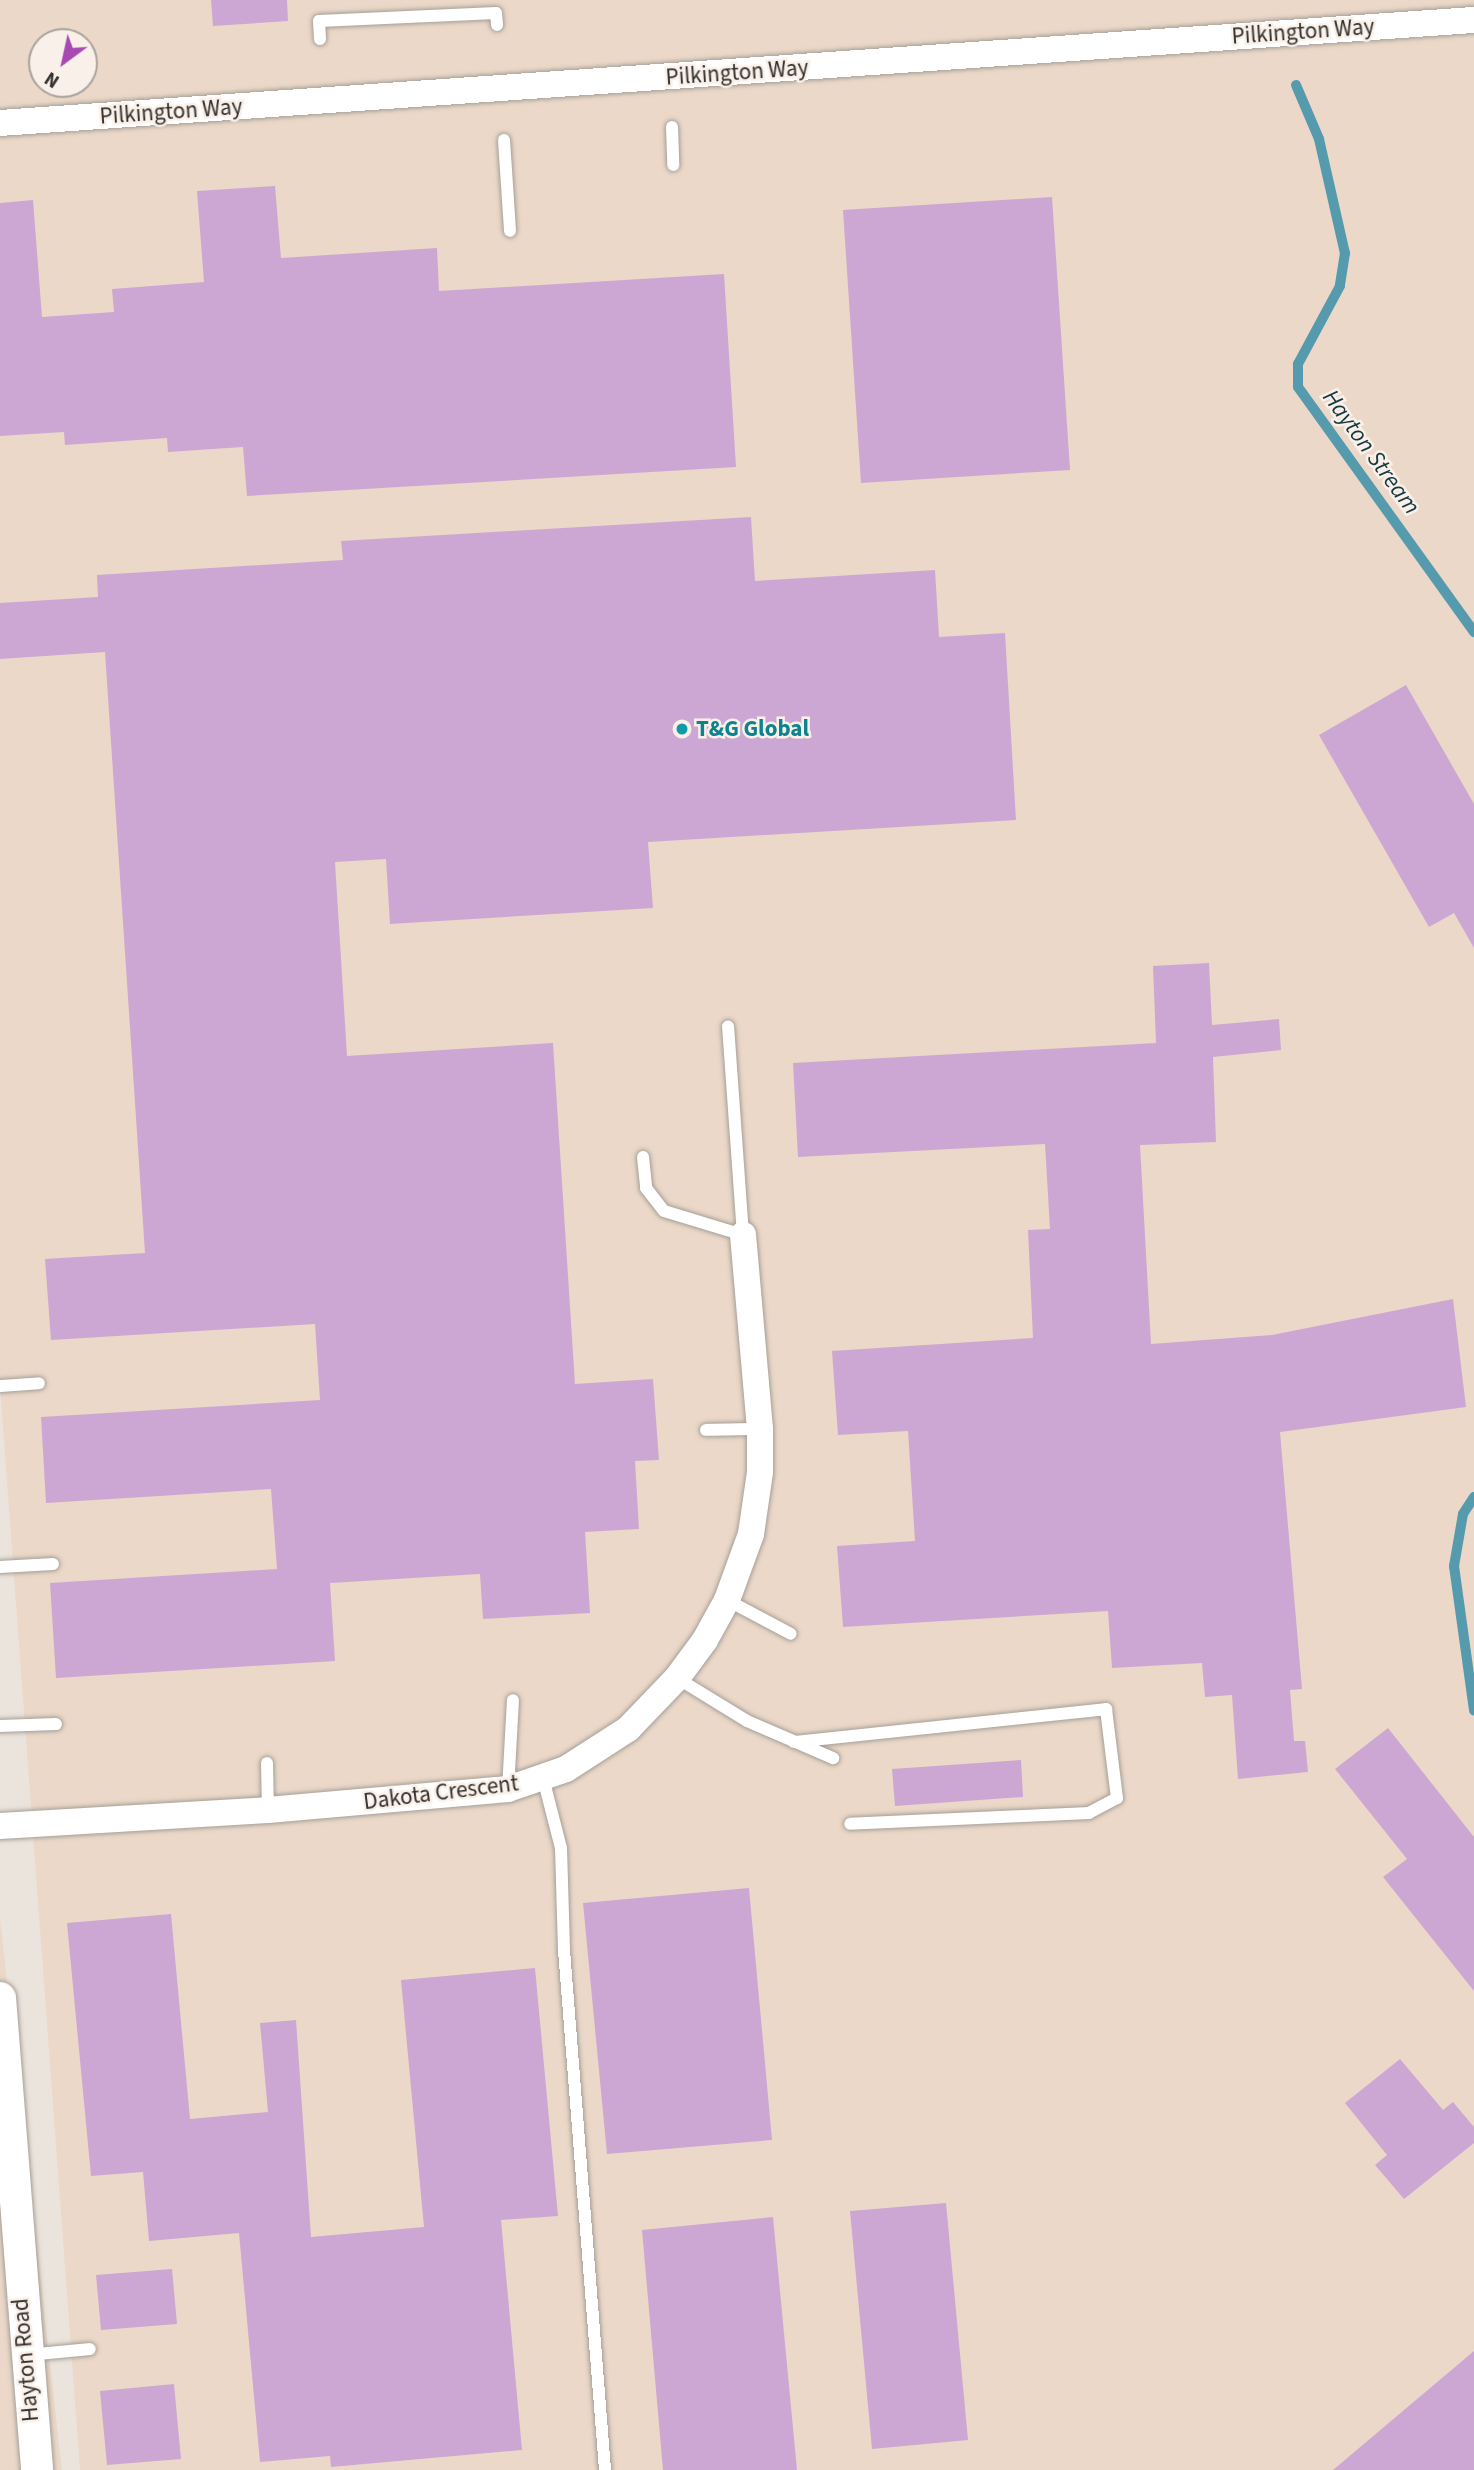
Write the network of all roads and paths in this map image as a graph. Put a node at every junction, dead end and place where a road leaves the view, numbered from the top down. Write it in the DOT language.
graph roads {
  1 [pos="1474,20"];
  2 [pos="497,25"];
  3 [pos="320,39"];
  4 [pos="0,123"];
  5 [pos="672,127"];
  6 [pos="505,140"];
  7 [pos="673,165"];
  8 [pos="510,231"];
  9 [pos="728,1027"];
  10 [pos="643,1157"];
  11 [pos="743,1236"];
  12 [pos="39,1383"];
  13 [pos="0,1386"];
  14 [pos="760,1429"];
  15 [pos="706,1430"];
  16 [pos="53,1564"];
  17 [pos="0,1567"];
  18 [pos="727,1600"];
  19 [pos="791,1634"];
  20 [pos="677,1678"];
  21 [pos="513,1700"];
  22 [pos="55,1724"];
  23 [pos="0,1726"];
  24 [pos="793,1742"];
  25 [pos="833,1758"];
  26 [pos="267,1763"];
  27 [pos="542,1778"];
  28 [pos="508,1789"];
  29 [pos="268,1810"];
  30 [pos="850,1824"];
  31 [pos="0,1826"];
  32 [pos="0,1998"];
  33 [pos="3,2073"];
  34 [pos="90,2349"];
  35 [pos="25,2355"];
  36 [pos="37,2470"];
  37 [pos="605,2470"];
  1 -- 4 [label="street, Pilkington Way"];
  2 -- 3 [label="lane"];
  5 -- 7 [label="lane"];
  6 -- 8 [label="lane"];
  9 -- 11 [label="lane"];
  10 -- 11 [label="lane"];
  11 -- 14 [label="street, Dakota Crescent"];
  12 -- 13 [label="lane"];
  14 -- 15 [label="lane"];
  14 -- 18 [label="street, Dakota Crescent"];
  16 -- 17 [label="lane"];
  18 -- 19 [label="lane"];
  18 -- 20 [label="street, Dakota Crescent"];
  20 -- 24 [label="lane"];
  20 -- 27 [label="street, Dakota Crescent"];
  21 -- 28 [label="lane"];
  22 -- 23 [label="lane"];
  24 -- 25 [label="lane"];
  24 -- 30 [label="lane"];
  26 -- 29 [label="lane"];
  27 -- 28 [label="street, Dakota Crescent"];
  27 -- 37 [label="lane"];
  28 -- 29 [label="street, Dakota Crescent"];
  29 -- 31 [label="street, Dakota Crescent"];
  32 -- 33 [label="street, Hayton Road"];
  33 -- 35 [label="street, Hayton Road"];
  34 -- 35 [label="lane"];
  35 -- 36 [label="street, Hayton Road"];
}
